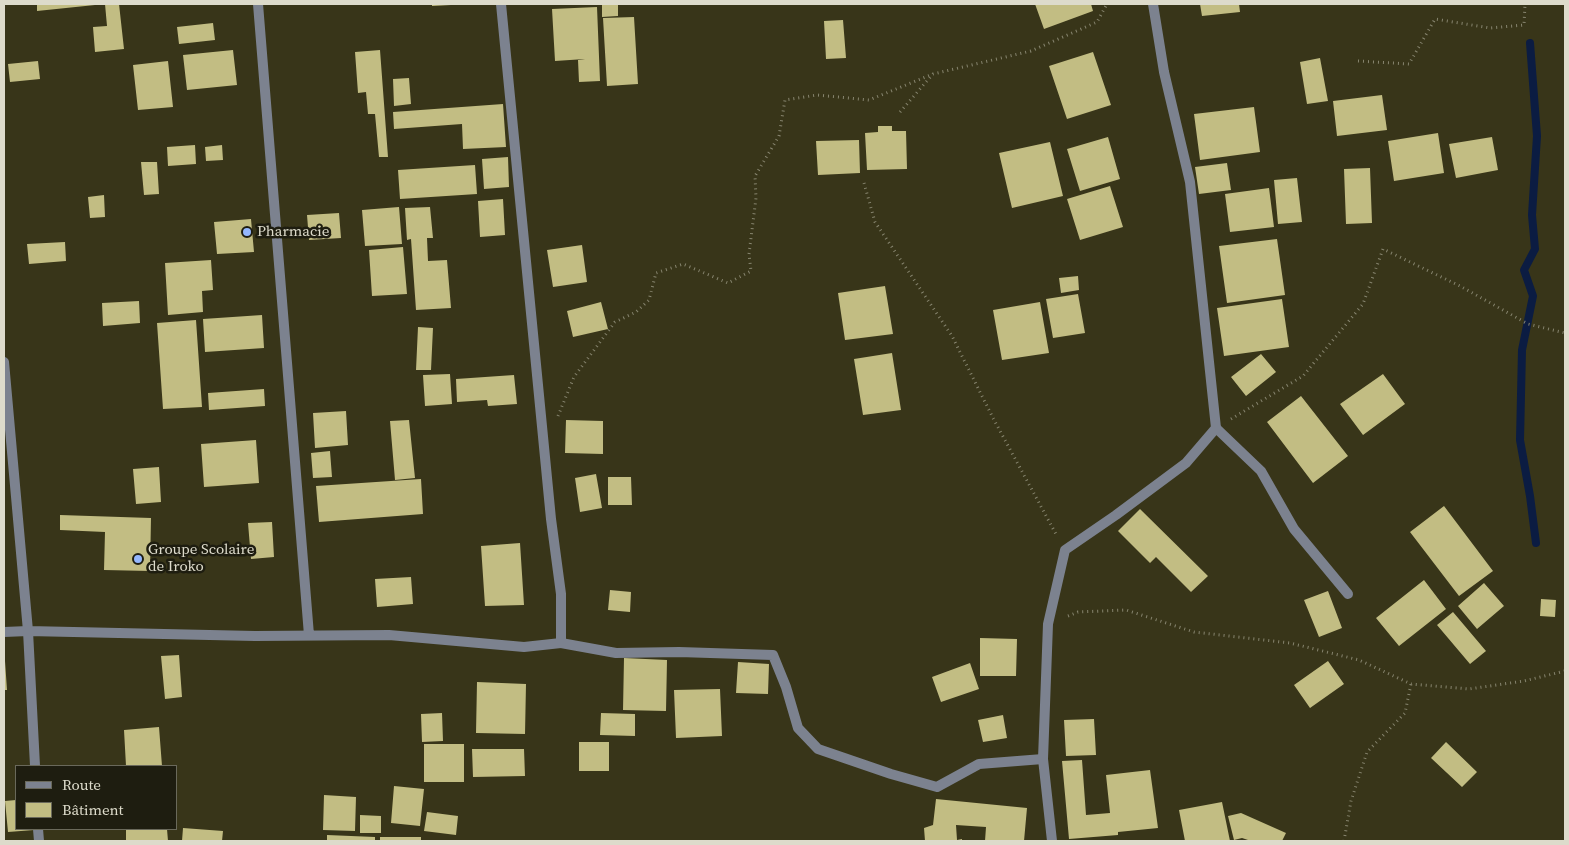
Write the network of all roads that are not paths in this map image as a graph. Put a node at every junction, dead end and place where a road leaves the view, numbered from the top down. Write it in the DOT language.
graph roads {
  1 [pos="258,4"];
  2 [pos="501,4"];
  3 [pos="1153,4"];
  4 [pos="4,362"];
  5 [pos="1216,428"];
  6 [pos="1348,594"];
  7 [pos="28,631"];
  8 [pos="4,632"];
  9 [pos="309,635"];
  10 [pos="561,643"];
  11 [pos="1043,759"];
  12 [pos="35,765"];
  13 [pos="1052,841"];
  1 -- 9 [label="street"];
  2 -- 10 [label="street"];
  3 -- 5 [label="street"];
  4 -- 7 [label="street"];
  5 -- 6 [label="street"];
  5 -- 11 [label="street"];
  7 -- 8 [label="street"];
  7 -- 9 [label="street"];
  7 -- 12 [label="street"];
  9 -- 10 [label="street"];
  10 -- 11 [label="street"];
  11 -- 13 [label="street"];
}
